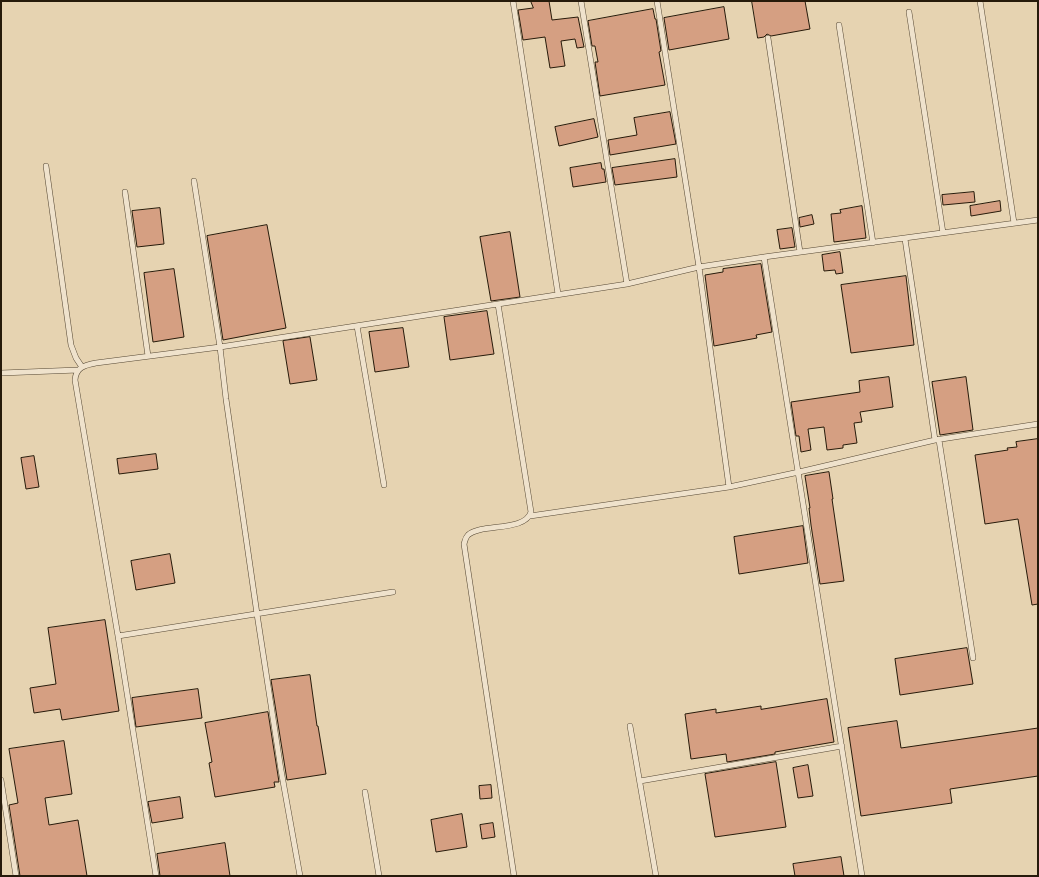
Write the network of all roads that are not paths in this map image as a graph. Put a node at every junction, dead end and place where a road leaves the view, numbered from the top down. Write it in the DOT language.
graph roads {
  1 [pos="513,1"];
  2 [pos="581,1"];
  3 [pos="657,1"];
  4 [pos="980,1"];
  5 [pos="908,12"];
  6 [pos="839,25"];
  7 [pos="768,38"];
  8 [pos="46,166"];
  9 [pos="194,180"];
  10 [pos="125,192"];
  11 [pos="1038,220"];
  12 [pos="1014,223"];
  13 [pos="943,233"];
  14 [pos="905,239"];
  15 [pos="873,243"];
  16 [pos="800,252"];
  17 [pos="764,257"];
  18 [pos="699,267"];
  19 [pos="627,284"];
  20 [pos="558,294"];
  21 [pos="498,304"];
  22 [pos="357,326"];
  23 [pos="220,347"];
  24 [pos="148,356"];
  25 [pos="80,368"];
  26 [pos="1,373"];
  27 [pos="1038,424"];
  28 [pos="937,440"];
  29 [pos="799,472"];
  30 [pos="384,485"];
  31 [pos="729,487"];
  32 [pos="530,516"];
  33 [pos="393,592"];
  34 [pos="257,614"];
  35 [pos="118,636"];
  36 [pos="973,658"];
  37 [pos="630,726"];
  38 [pos="842,746"];
  39 [pos="1,780"];
  40 [pos="640,781"];
  41 [pos="365,792"];
  42 [pos="16,876"];
  43 [pos="156,876"];
  44 [pos="300,876"];
  45 [pos="379,876"];
  46 [pos="514,876"];
  47 [pos="656,876"];
  48 [pos="862,876"];
  1 -- 20 [label="lane"];
  2 -- 19 [label="lane"];
  3 -- 18 [label="lane"];
  4 -- 12 [label="lane"];
  5 -- 13 [label="lane"];
  6 -- 15 [label="lane"];
  7 -- 16 [label="lane"];
  8 -- 25 [label="lane"];
  9 -- 23 [label="lane"];
  10 -- 24 [label="lane"];
  11 -- 12 [label="lane"];
  12 -- 13 [label="lane"];
  13 -- 14 [label="lane"];
  14 -- 15 [label="lane"];
  14 -- 28 [label="lane"];
  15 -- 16 [label="lane"];
  16 -- 17 [label="lane"];
  17 -- 18 [label="lane"];
  17 -- 29 [label="lane"];
  18 -- 19 [label="lane"];
  18 -- 31 [label="lane"];
  19 -- 20 [label="lane"];
  20 -- 21 [label="lane"];
  21 -- 22 [label="lane"];
  21 -- 32 [label="lane"];
  22 -- 23 [label="lane"];
  22 -- 30 [label="lane"];
  23 -- 24 [label="lane"];
  23 -- 34 [label="lane"];
  24 -- 25 [label="lane"];
  25 -- 26 [label="lane"];
  25 -- 35 [label="lane"];
  27 -- 28 [label="lane"];
  28 -- 29 [label="lane"];
  28 -- 36 [label="lane"];
  29 -- 31 [label="lane"];
  29 -- 38 [label="lane"];
  31 -- 32 [label="lane"];
  32 -- 46 [label="lane"];
  33 -- 34 [label="lane"];
  34 -- 35 [label="lane"];
  34 -- 44 [label="lane"];
  35 -- 43 [label="lane"];
  37 -- 40 [label="lane"];
  38 -- 40 [label="lane"];
  38 -- 48 [label="lane"];
  39 -- 42 [label="lane"];
  40 -- 47 [label="lane"];
  41 -- 45 [label="lane"];
}
